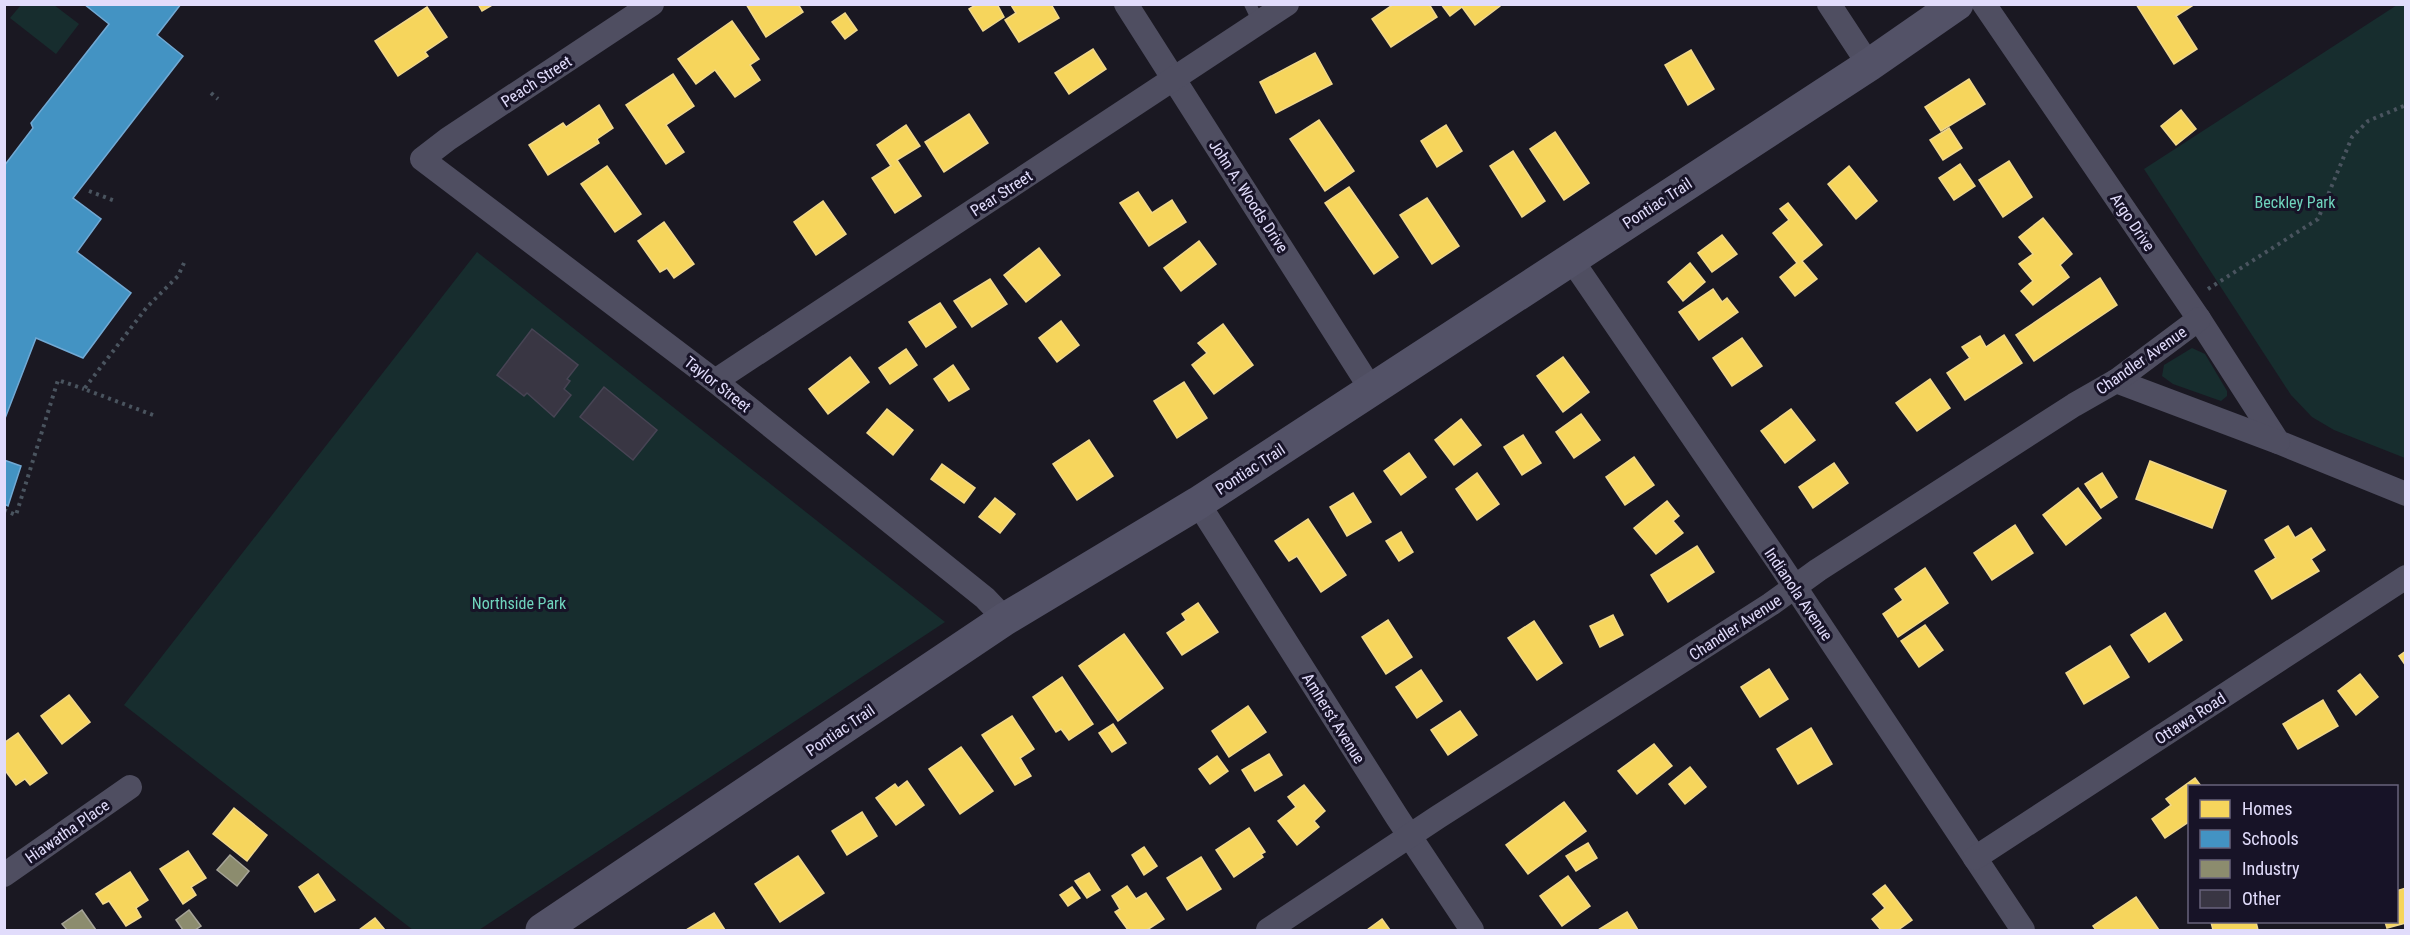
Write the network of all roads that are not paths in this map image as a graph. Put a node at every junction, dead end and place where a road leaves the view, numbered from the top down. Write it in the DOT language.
graph roads {
  1 [pos="651,4"];
  2 [pos="1126,4"];
  3 [pos="1287,4"];
  4 [pos="1829,4"];
  5 [pos="1957,4"];
  6 [pos="1984,4"];
  7 [pos="1254,14"];
  8 [pos="1869,65"];
  9 [pos="1175,80"];
  10 [pos="422,159"];
  11 [pos="1571,259"];
  12 [pos="2199,319"];
  13 [pos="715,381"];
  14 [pos="2116,381"];
  15 [pos="1371,389"];
  16 [pos="2278,442"];
  17 [pos="2406,494"];
  18 [pos="1198,503"];
  19 [pos="2406,577"];
  20 [pos="1795,587"];
  21 [pos="1005,619"];
  22 [pos="130,787"];
  23 [pos="1410,837"];
  24 [pos="1975,858"];
  25 [pos="4,875"];
  26 [pos="542,930"];
  27 [pos="1268,930"];
  28 [pos="1472,930"];
  29 [pos="2023,930"];
  1 -- 10 [label="street, Peach Street"];
  2 -- 9 [label="street, John A. Woods Drive"];
  3 -- 7 [label="street, Pear Street"];
  4 -- 8 [label="street"];
  5 -- 8 [label="main road, Pontiac Trail"];
  6 -- 12 [label="street, Argo Drive"];
  7 -- 9 [label="street, Pear Street"];
  8 -- 11 [label="main road, Pontiac Trail"];
  9 -- 13 [label="street, Pear Street"];
  9 -- 15 [label="street, John A. Woods Drive"];
  10 -- 13 [label="street, Taylor Street"];
  11 -- 15 [label="main road, Pontiac Trail"];
  11 -- 20 [label="street, Indianola Avenue"];
  12 -- 14 [label="street, Chandler Avenue"];
  12 -- 16 [label="street, Argo Drive"];
  13 -- 21 [label="street, Taylor Street"];
  14 -- 16 [label="street"];
  14 -- 20 [label="street, Chandler Avenue"];
  15 -- 18 [label="main road, Pontiac Trail"];
  16 -- 17 [label="street"];
  18 -- 21 [label="main road, Pontiac Trail"];
  18 -- 23 [label="street, Amherst Avenue"];
  19 -- 24 [label="street, Ottawa Road"];
  20 -- 23 [label="street, Chandler Avenue"];
  20 -- 24 [label="street, Indianola Avenue"];
  21 -- 26 [label="main road, Pontiac Trail"];
  22 -- 25 [label="street, Hiawatha Place"];
  23 -- 27 [label="street, Chandler Avenue"];
  23 -- 28 [label="street, Amherst Avenue"];
  24 -- 29 [label="street, Indianola Avenue"];
}
